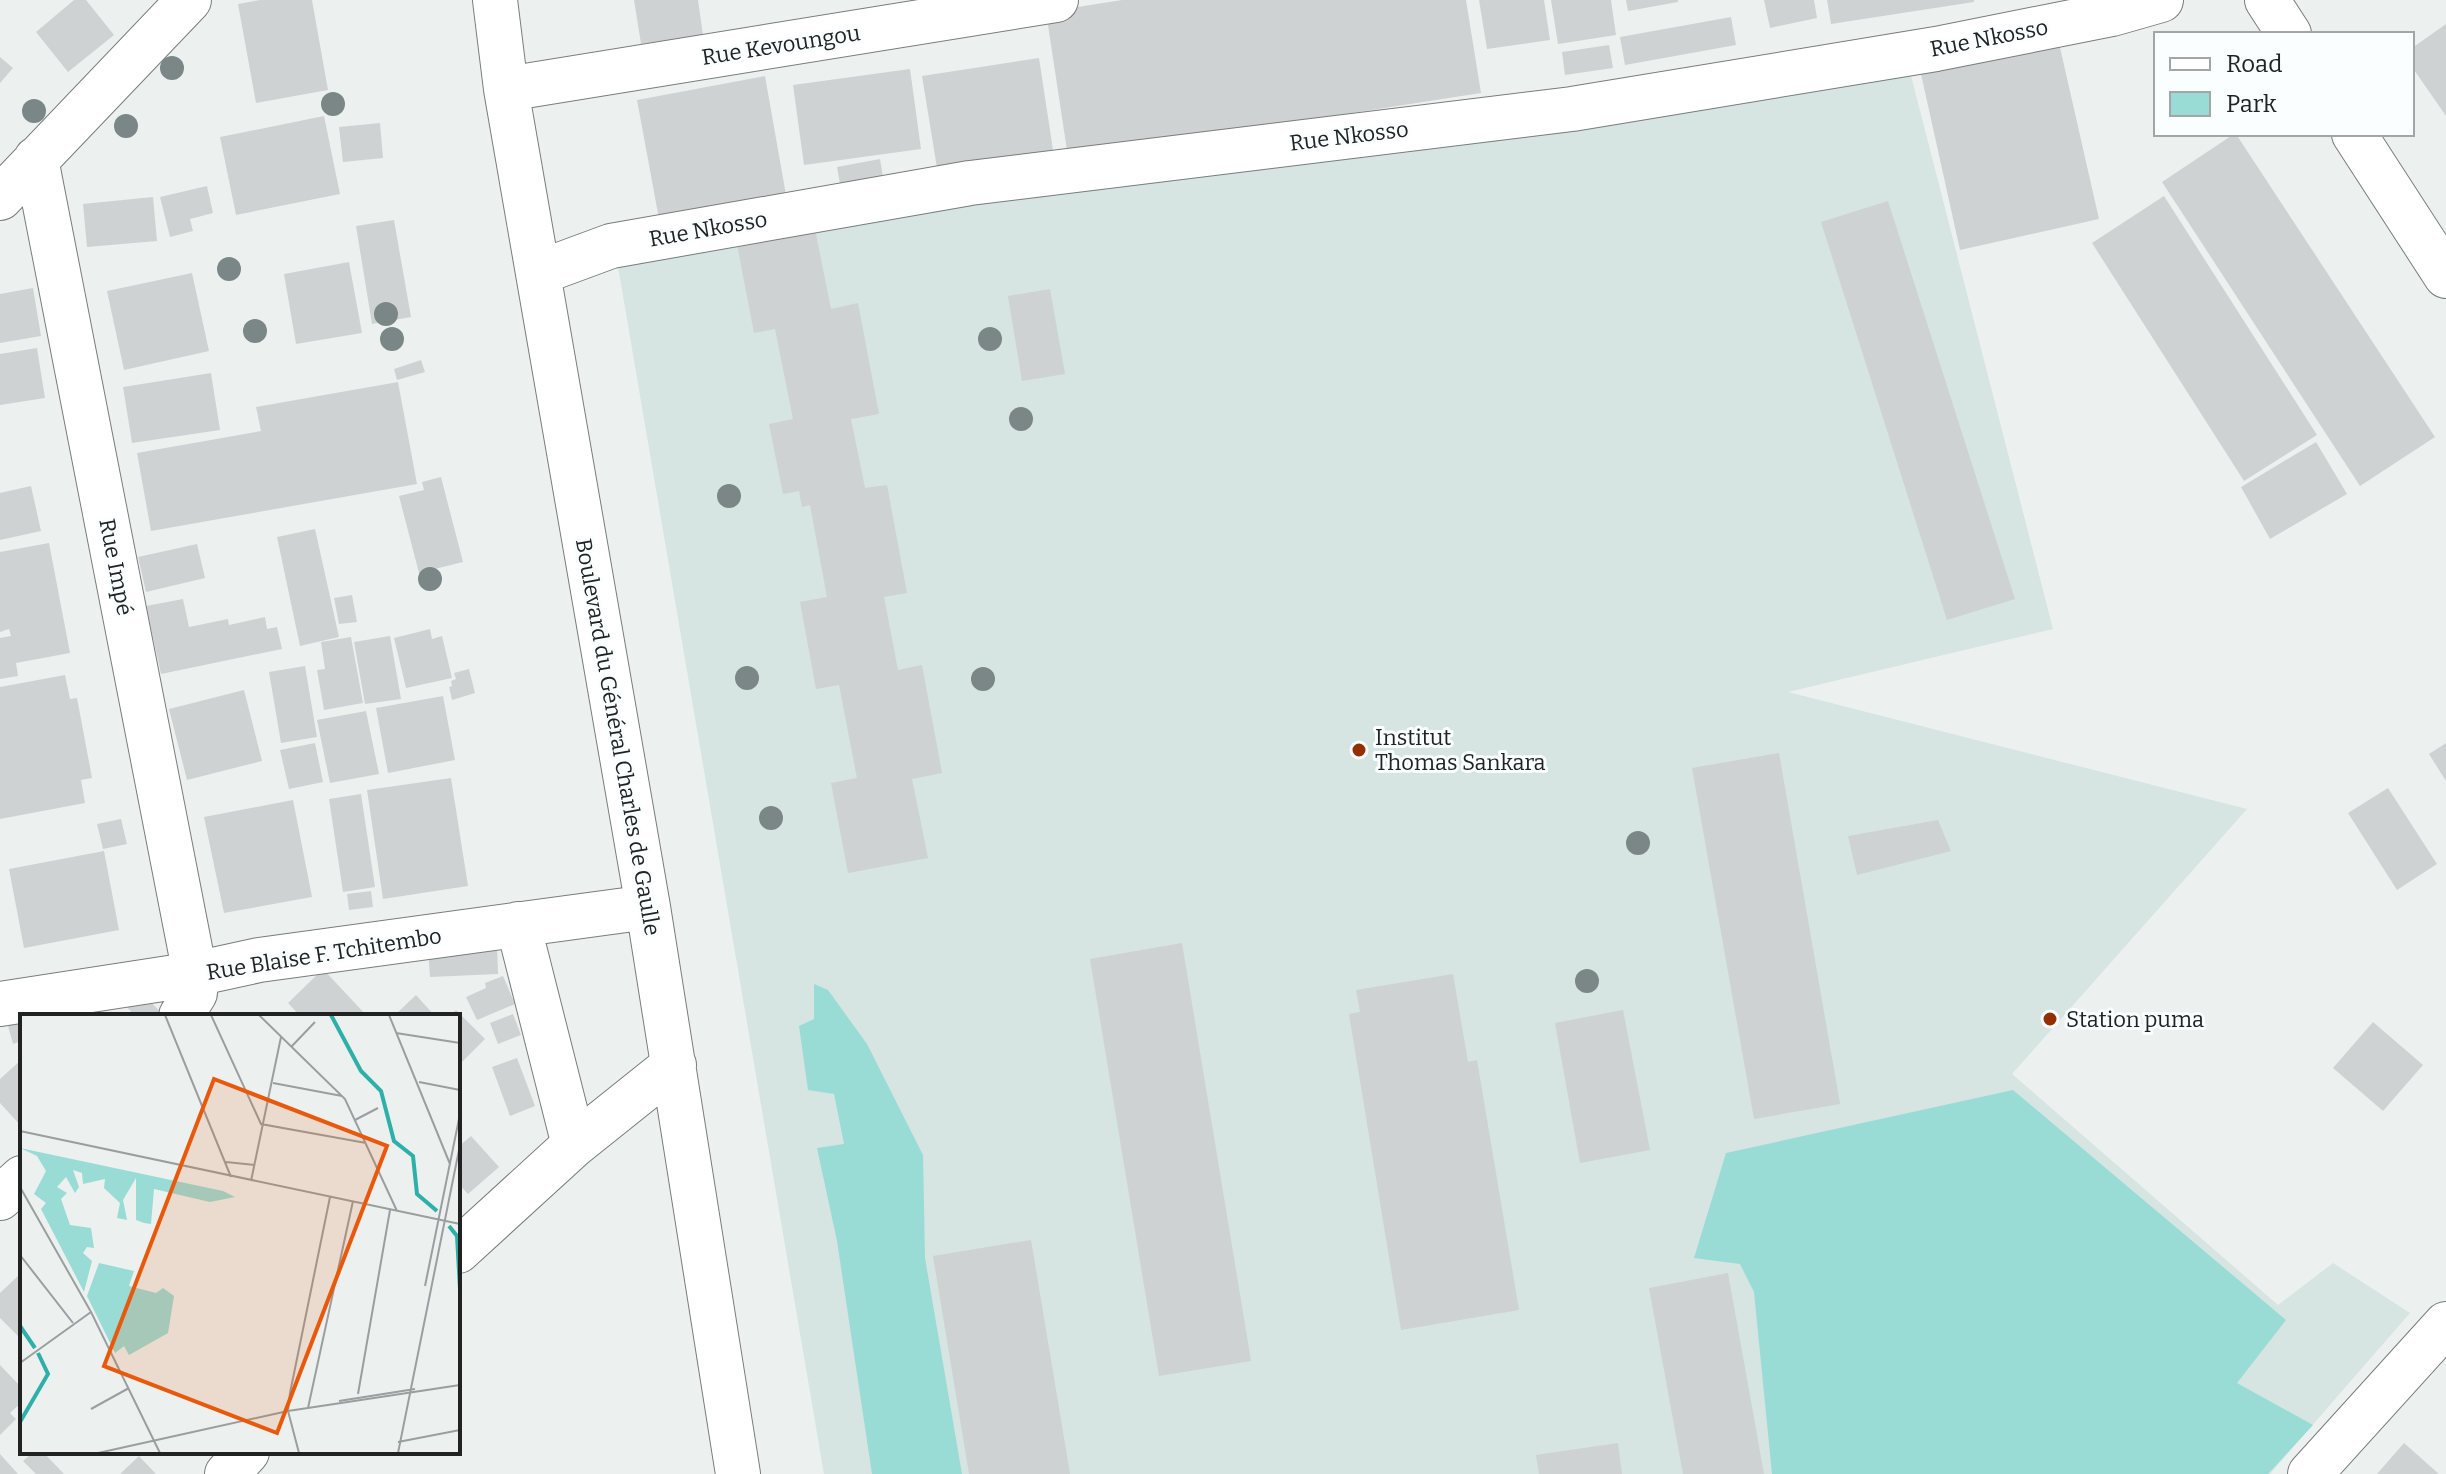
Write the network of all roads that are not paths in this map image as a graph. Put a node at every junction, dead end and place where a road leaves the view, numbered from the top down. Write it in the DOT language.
graph roads {
  1 [pos="189,0"];
  2 [pos="495,0"];
  3 [pos="1056,0"];
  4 [pos="2161,0"];
  5 [pos="2267,0"];
  6 [pos="2288,32"];
  7 [pos="506,89"];
  8 [pos="2355,136"];
  9 [pos="36,159"];
  10 [pos="0,198"];
  11 [pos="538,273"];
  12 [pos="2446,276"];
  13 [pos="648,907"];
  14 [pos="518,924"];
  15 [pos="195,974"];
  16 [pos="0,1004"];
  17 [pos="182,1014"];
  18 [pos="674,1065"];
  19 [pos="574,1145"];
  20 [pos="20,1180"];
  21 [pos="0,1198"];
  22 [pos="460,1249"];
  23 [pos="2446,1324"];
  24 [pos="245,1454"];
  25 [pos="227,1474"];
  26 [pos="738,1474"];
  27 [pos="2310,1474"];
  1 -- 9 [label="street"];
  2 -- 7 [label="street, Boulevard du Général Charles de Gaulle"];
  3 -- 7 [label="street, Rue Kevoungou"];
  4 -- 11 [label="street, Rue Nkosso"];
  5 -- 6 [label="street"];
  7 -- 11 [label="street, Boulevard du Général Charles de Gaulle"];
  8 -- 12 [label="street"];
  9 -- 10 [label="street"];
  9 -- 15 [label="street, Rue Impé"];
  11 -- 13 [label="street, Boulevard du Général Charles de Gaulle"];
  13 -- 14 [label="street, Rue Blaise F. Tchitembo"];
  13 -- 18 [label="street, Boulevard du Général Charles de Gaulle"];
  14 -- 15 [label="street, Rue Blaise F. Tchitembo"];
  14 -- 19 [label="street"];
  15 -- 16 [label="street, Rue Blaise F. Tchitembo"];
  15 -- 17 [label="street"];
  18 -- 19 [label="street"];
  18 -- 26 [label="street, Boulevard du Général Charles de Gaulle"];
  19 -- 22 [label="street"];
  20 -- 21 [label="street"];
  23 -- 27 [label="street"];
  24 -- 25 [label="street"];
}
